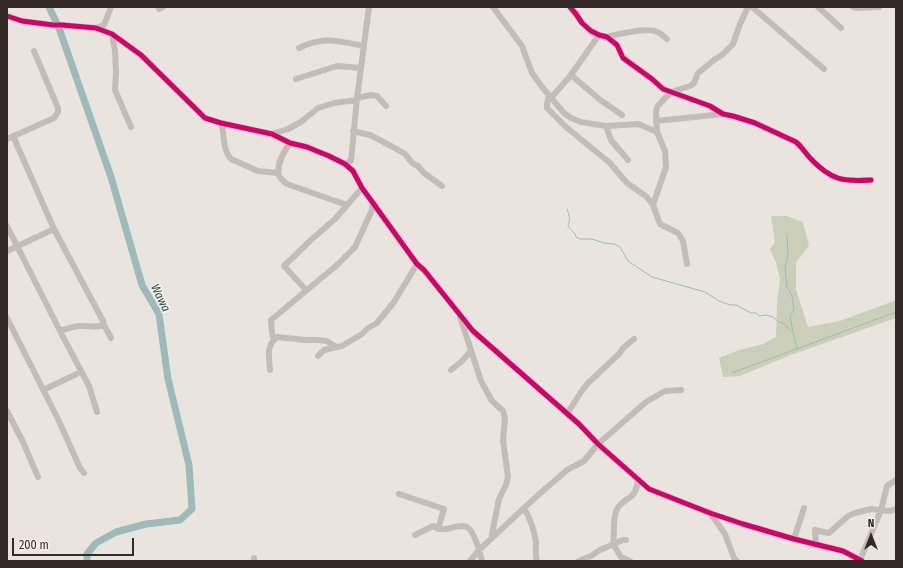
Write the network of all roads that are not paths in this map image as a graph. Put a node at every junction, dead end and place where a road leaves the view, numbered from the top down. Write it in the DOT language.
graph roads {
  1 [pos="111,7"];
  2 [pos="369,7"];
  3 [pos="493,7"];
  4 [pos="570,7"];
  5 [pos="748,7"];
  6 [pos="752,7"];
  7 [pos="818,7"];
  8 [pos="853,7"];
  9 [pos="879,7"];
  10 [pos="8,17"];
  11 [pos="96,28"];
  12 [pos="841,28"];
  13 [pos="112,34"];
  14 [pos="599,35"];
  15 [pos="607,37"];
  16 [pos="668,39"];
  17 [pos="364,46"];
  18 [pos="299,48"];
  19 [pos="34,52"];
  20 [pos="361,68"];
  21 [pos="824,69"];
  22 [pos="572,75"];
  23 [pos="296,79"];
  24 [pos="671,93"];
  25 [pos="550,97"];
  26 [pos="357,99"];
  27 [pos="386,106"];
  28 [pos="723,114"];
  29 [pos="622,115"];
  30 [pos="656,121"];
  31 [pos="221,123"];
  32 [pos="606,126"];
  33 [pos="131,127"];
  34 [pos="353,131"];
  35 [pos="657,132"];
  36 [pos="272,134"];
  37 [pos="13,136"];
  38 [pos="7,139"];
  39 [pos="290,142"];
  40 [pos="628,160"];
  41 [pos="351,161"];
  42 [pos="345,164"];
  43 [pos="353,171"];
  44 [pos="278,173"];
  45 [pos="871,180"];
  46 [pos="442,186"];
  47 [pos="362,188"];
  48 [pos="347,204"];
  49 [pos="373,204"];
  50 [pos="653,204"];
  51 [pos="7,226"];
  52 [pos="54,228"];
  53 [pos="18,247"];
  54 [pos="7,251"];
  55 [pos="417,264"];
  56 [pos="687,264"];
  57 [pos="306,290"];
  58 [pos="458,314"];
  59 [pos="7,318"];
  60 [pos="104,325"];
  61 [pos="60,331"];
  62 [pos="111,338"];
  63 [pos="634,339"];
  64 [pos="274,340"];
  65 [pos="336,348"];
  66 [pos="472,351"];
  67 [pos="318,356"];
  68 [pos="270,370"];
  69 [pos="451,370"];
  70 [pos="81,372"];
  71 [pos="43,390"];
  72 [pos="681,390"];
  73 [pos="7,411"];
  74 [pos="97,412"];
  75 [pos="567,414"];
  76 [pos="598,444"];
  77 [pos="84,473"];
  78 [pos="38,476"];
  79 [pos="638,479"];
  80 [pos="896,480"];
  81 [pos="399,494"];
  82 [pos="524,508"];
  83 [pos="804,508"];
  84 [pos="896,509"];
  85 [pos="881,510"];
  86 [pos="710,513"];
  87 [pos="718,516"];
  88 [pos="718,524"];
  89 [pos="438,529"];
  90 [pos="415,535"];
  91 [pos="491,539"];
  92 [pos="794,539"];
  93 [pos="626,540"];
  94 [pos="613,544"];
  95 [pos="816,545"];
  96 [pos="479,550"];
  97 [pos="619,559"];
  98 [pos="861,560"];
  99 [pos="470,561"];
  100 [pos="482,561"];
  101 [pos="537,561"];
  102 [pos="579,561"];
  103 [pos="630,561"];
  104 [pos="737,561"];
  1 -- 11 [label="street"];
  2 -- 17 [label="street"];
  3 -- 25 [label="street"];
  4 -- 14 [label="street"];
  5 -- 24 [label="street"];
  6 -- 21 [label="street"];
  7 -- 12 [label="street"];
  8 -- 9 [label="street"];
  10 -- 11 [label="street"];
  11 -- 13 [label="street"];
  13 -- 31 [label="street"];
  13 -- 33 [label="street"];
  14 -- 15 [label="street"];
  14 -- 22 [label="street"];
  15 -- 16 [label="street"];
  15 -- 24 [label="street"];
  17 -- 18 [label="street"];
  17 -- 20 [label="street"];
  19 -- 37 [label="street"];
  20 -- 23 [label="street"];
  20 -- 26 [label="street"];
  22 -- 25 [label="street"];
  22 -- 29 [label="street"];
  24 -- 28 [label="street"];
  24 -- 30 [label="street"];
  25 -- 32 [label="street"];
  25 -- 50 [label="street"];
  26 -- 27 [label="street"];
  26 -- 34 [label="street"];
  26 -- 36 [label="street"];
  28 -- 30 [label="street"];
  28 -- 45 [label="street"];
  30 -- 35 [label="street"];
  31 -- 36 [label="street"];
  31 -- 44 [label="street"];
  32 -- 35 [label="street"];
  32 -- 40 [label="street"];
  34 -- 41 [label="street"];
  34 -- 46 [label="street"];
  35 -- 50 [label="street"];
  36 -- 39 [label="street"];
  37 -- 38 [label="street"];
  37 -- 52 [label="street"];
  39 -- 42 [label="street"];
  39 -- 44 [label="street"];
  41 -- 42 [label="street"];
  41 -- 43 [label="street"];
  42 -- 43 [label="street"];
  43 -- 47 [label="street"];
  44 -- 48 [label="street"];
  47 -- 48 [label="street"];
  47 -- 49 [label="street"];
  48 -- 57 [label="street"];
  49 -- 55 [label="street"];
  49 -- 57 [label="street"];
  50 -- 56 [label="street"];
  51 -- 53 [label="street"];
  52 -- 53 [label="street"];
  52 -- 60 [label="street"];
  53 -- 54 [label="street"];
  53 -- 61 [label="street"];
  55 -- 58 [label="street"];
  55 -- 65 [label="street"];
  57 -- 64 [label="street"];
  58 -- 66 [label="street"];
  58 -- 75 [label="street"];
  59 -- 71 [label="street"];
  60 -- 61 [label="street"];
  60 -- 62 [label="street"];
  61 -- 70 [label="street"];
  63 -- 75 [label="street"];
  64 -- 65 [label="street"];
  64 -- 68 [label="street"];
  65 -- 67 [label="street"];
  66 -- 69 [label="street"];
  66 -- 91 [label="street"];
  70 -- 71 [label="street"];
  70 -- 74 [label="street"];
  71 -- 77 [label="street"];
  72 -- 76 [label="street"];
  73 -- 78 [label="street"];
  75 -- 76 [label="street"];
  76 -- 79 [label="street"];
  76 -- 82 [label="street"];
  79 -- 86 [label="street"];
  79 -- 94 [label="street"];
  80 -- 85 [label="street"];
  81 -- 89 [label="street"];
  82 -- 91 [label="street"];
  82 -- 101 [label="street"];
  83 -- 92 [label="street"];
  84 -- 85 [label="street"];
  85 -- 95 [label="street"];
  85 -- 98 [label="street"];
  86 -- 87 [label="street"];
  86 -- 88 [label="street"];
  87 -- 88 [label="street"];
  87 -- 92 [label="street"];
  88 -- 104 [label="street"];
  89 -- 90 [label="street"];
  89 -- 96 [label="street"];
  91 -- 96 [label="street"];
  92 -- 95 [label="street"];
  93 -- 94 [label="street"];
  94 -- 97 [label="street"];
  94 -- 102 [label="street"];
  95 -- 98 [label="street"];
  96 -- 99 [label="street"];
  96 -- 100 [label="street"];
  97 -- 103 [label="street"];
}
